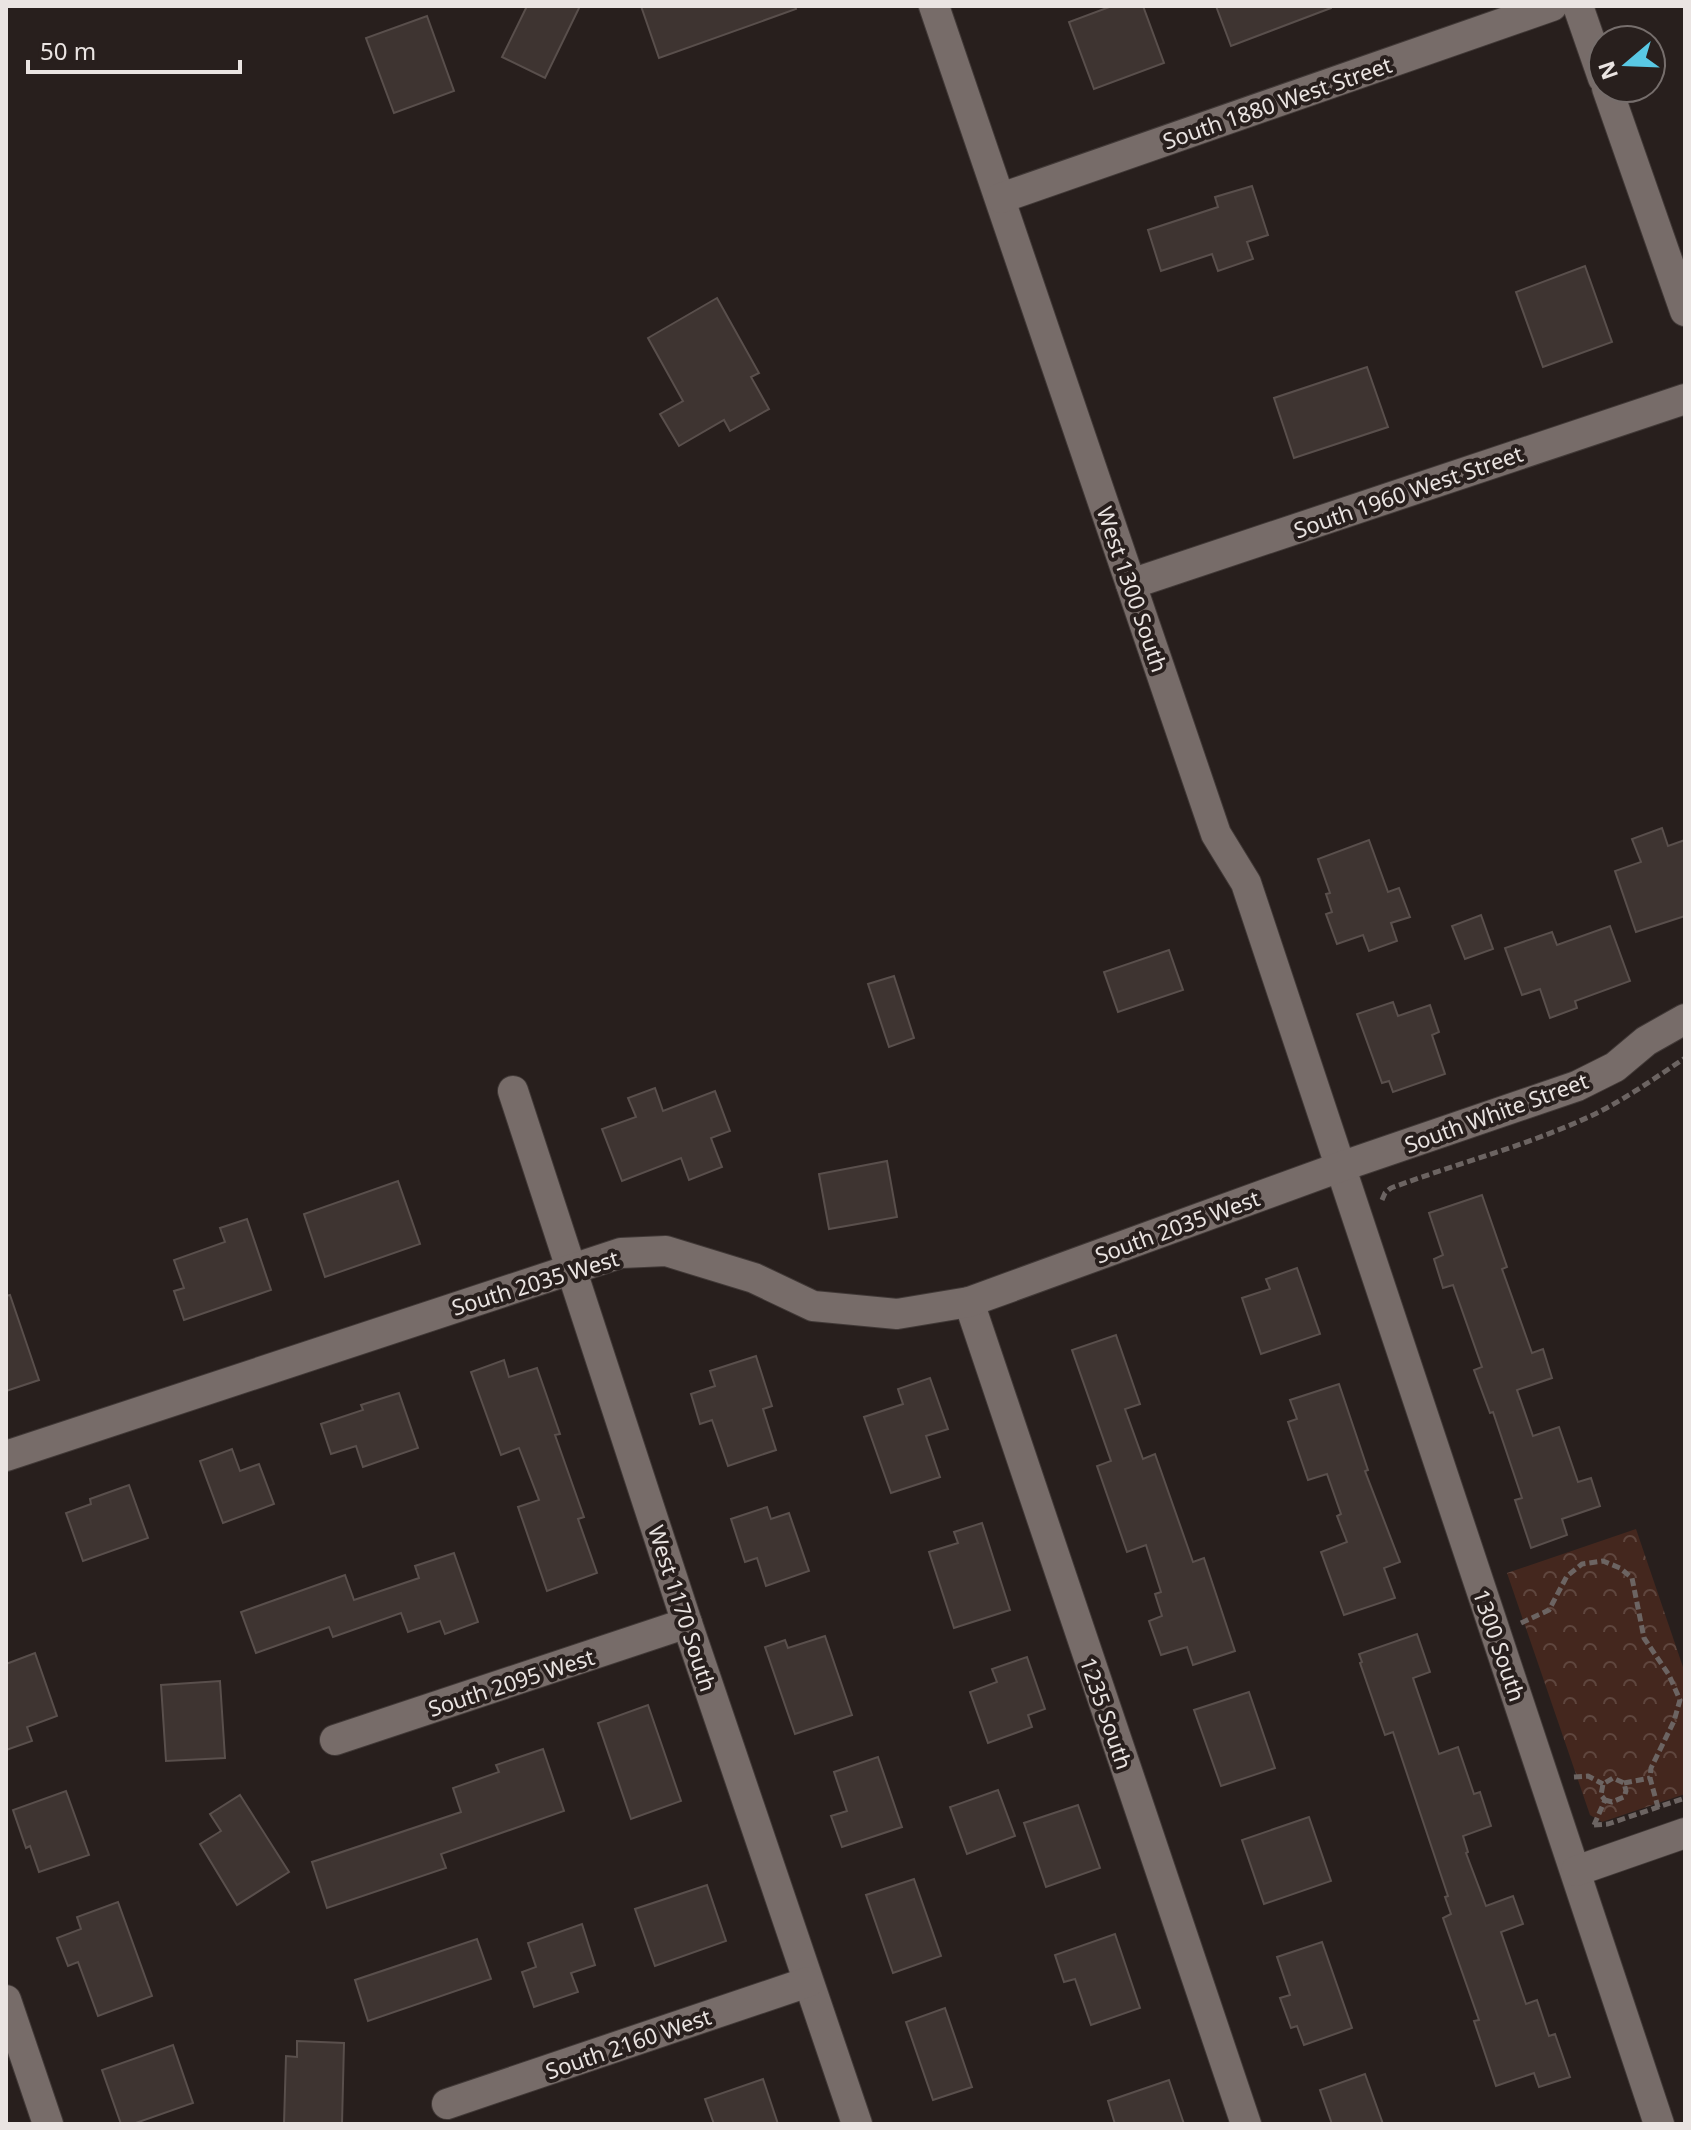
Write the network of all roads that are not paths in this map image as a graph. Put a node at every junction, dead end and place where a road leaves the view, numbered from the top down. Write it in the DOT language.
graph roads {
  1 [pos="1552,6"];
  2 [pos="1578,6"];
  3 [pos="946,9"];
  4 [pos="1587,32"];
  5 [pos="1613,104"];
  6 [pos="1001,198"];
  7 [pos="1685,311"];
  8 [pos="1685,399"];
  9 [pos="1131,584"];
  10 [pos="1685,1019"];
  11 [pos="513,1091"];
  12 [pos="1340,1167"];
  13 [pos="570,1268"];
  14 [pos="969,1302"];
  15 [pos="6,1456"];
  16 [pos="687,1623"];
  17 [pos="335,1740"];
  18 [pos="1677,1836"];
  19 [pos="1576,1871"];
  20 [pos="808,1982"];
  21 [pos="6,2000"];
  22 [pos="447,2104"];
  23 [pos="48,2124"];
  24 [pos="857,2124"];
  25 [pos="1246,2124"];
  26 [pos="1659,2124"];
  1 -- 6 [label="street, South 1880 West Street"];
  2 -- 4 [label="street"];
  3 -- 6 [label="street, West 1300 South"];
  5 -- 7 [label="street"];
  6 -- 9 [label="street, West 1300 South"];
  8 -- 9 [label="street, South 1960 West Street"];
  9 -- 12 [label="street, West 1300 South"];
  10 -- 12 [label="street, South White Street"];
  11 -- 13 [label="street, West 1170 South"];
  12 -- 14 [label="street, South 2035 West"];
  12 -- 19 [label="street, 1300 South"];
  13 -- 14 [label="street, South 2035 West"];
  13 -- 15 [label="street, South 2035 West"];
  13 -- 16 [label="street, West 1170 South"];
  14 -- 25 [label="street, 1235 South"];
  16 -- 17 [label="street, South 2095 West"];
  16 -- 20 [label="street, West 1170 South"];
  18 -- 19 [label="street"];
  19 -- 26 [label="street, 1300 South"];
  20 -- 22 [label="street, South 2160 West"];
  20 -- 24 [label="street, West 1170 South"];
  21 -- 23 [label="street"];
}
